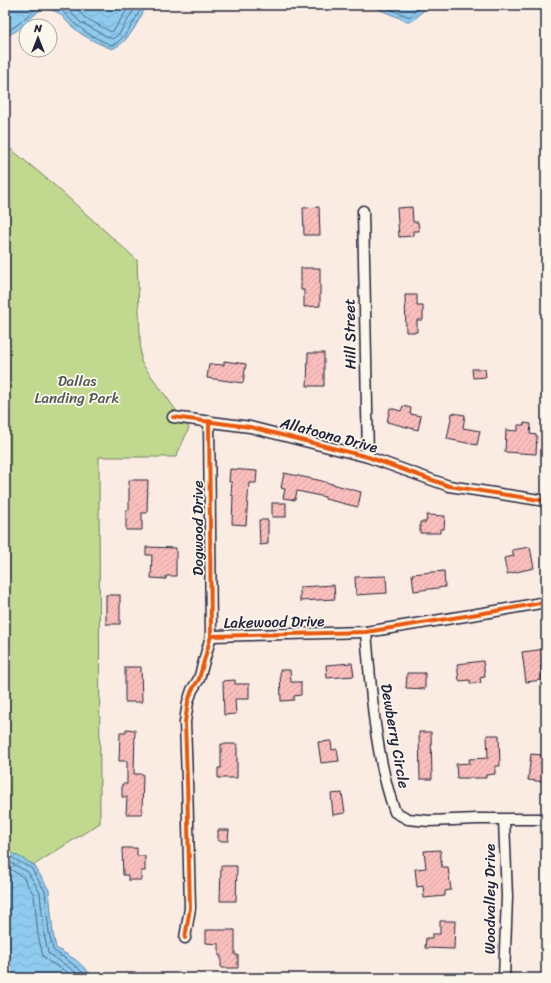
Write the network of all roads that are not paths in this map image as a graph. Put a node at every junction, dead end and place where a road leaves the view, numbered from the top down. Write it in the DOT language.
graph roads {
  1 [pos="363,211"];
  2 [pos="173,417"];
  3 [pos="209,421"];
  4 [pos="368,457"];
  5 [pos="546,501"];
  6 [pos="546,602"];
  7 [pos="366,632"];
  8 [pos="211,636"];
  9 [pos="546,819"];
  10 [pos="504,820"];
  11 [pos="185,938"];
  12 [pos="504,978"];
  1 -- 4 [label="street, Hill Street"];
  2 -- 3 [label="street, Allatoona Drive"];
  3 -- 4 [label="street, Allatoona Drive"];
  3 -- 8 [label="street, Dogwood Drive"];
  4 -- 5 [label="street, Allatoona Drive"];
  6 -- 7 [label="street, Lakewood Drive"];
  7 -- 8 [label="street, Lakewood Drive"];
  7 -- 10 [label="street, Dewberry Circle"];
  8 -- 11 [label="street, Lakewood Drive"];
  9 -- 10 [label="street, Dewberry Circle"];
  10 -- 12 [label="street, Woodvalley Drive"];
}
